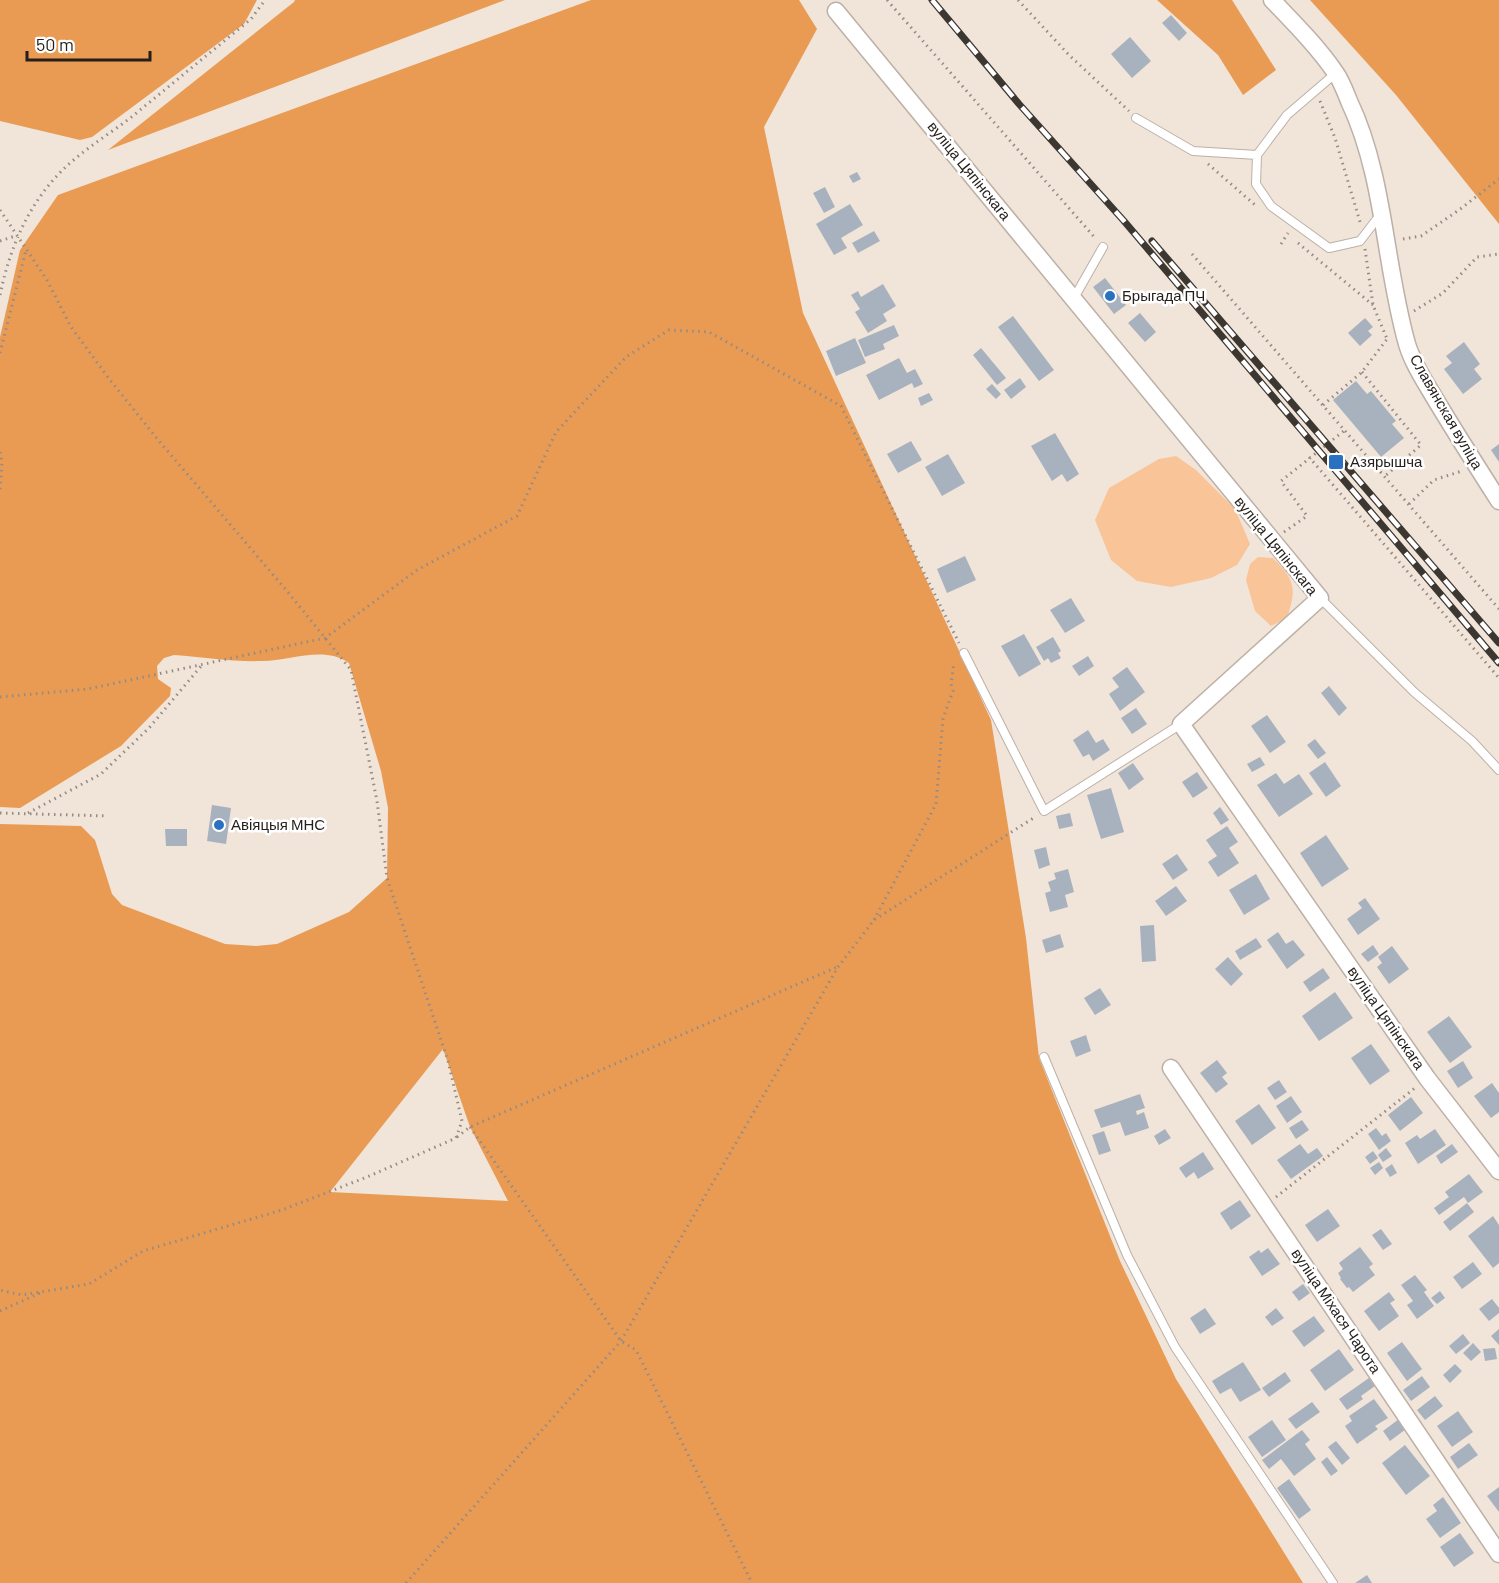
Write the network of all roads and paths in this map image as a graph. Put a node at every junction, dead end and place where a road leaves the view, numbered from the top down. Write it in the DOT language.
graph roads {
  1 [pos="265,0"];
  2 [pos="887,0"];
  3 [pos="1018,0"];
  4 [pos="1272,0"];
  5 [pos="836,11"];
  6 [pos="1336,73"];
  7 [pos="1316,91"];
  8 [pos="1136,118"];
  9 [pos="1257,155"];
  10 [pos="1499,179"];
  11 [pos="0,210"];
  12 [pos="1383,212"];
  13 [pos="17,235"];
  14 [pos="1364,237"];
  15 [pos="0,241"];
  16 [pos="1386,242"];
  17 [pos="1103,247"];
  18 [pos="26,250"];
  19 [pos="1192,254"];
  20 [pos="1499,254"];
  21 [pos="0,295"];
  22 [pos="1074,298"];
  23 [pos="1401,319"];
  24 [pos="1387,339"];
  25 [pos="0,353"];
  26 [pos="1362,372"];
  27 [pos="1323,405"];
  28 [pos="1345,430"];
  29 [pos="0,452"];
  30 [pos="1309,457"];
  31 [pos="1477,466"];
  32 [pos="1384,476"];
  33 [pos="0,491"];
  34 [pos="1499,501"];
  35 [pos="1409,504"];
  36 [pos="1272,540"];
  37 [pos="1320,598"];
  38 [pos="1499,609"];
  39 [pos="325,638"];
  40 [pos="964,653"];
  41 [pos="202,665"];
  42 [pos="1499,678"];
  43 [pos="0,696"];
  44 [pos="1181,724"];
  45 [pos="1499,770"];
  46 [pos="1044,811"];
  47 [pos="0,813"];
  48 [pos="28,813"];
  49 [pos="108,816"];
  50 [pos="874,920"];
  51 [pos="838,967"];
  52 [pos="1044,1057"];
  53 [pos="1172,1068"];
  54 [pos="1427,1078"];
  55 [pos="470,1126"];
  56 [pos="456,1138"];
  57 [pos="1499,1171"];
  58 [pos="1265,1205"];
  59 [pos="0,1290"];
  60 [pos="45,1291"];
  61 [pos="0,1311"];
  62 [pos="621,1341"];
  63 [pos="1499,1554"];
  64 [pos="406,1583"];
  65 [pos="752,1583"];
  66 [pos="1333,1583"];
  1 -- 13 [label="path"];
  2 -- 17 [label="path"];
  3 -- 8 [label="path"];
  4 -- 6 [label="street, Славянская вуліца"];
  5 -- 22 [label="street, вуліца Цяпінскага"];
  6 -- 7 [label="lane"];
  6 -- 12 [label="street, Славянская вуліца"];
  7 -- 9 [label="lane"];
  7 -- 14 [label="path"];
  8 -- 9 [label="lane"];
  9 -- 14 [label="lane"];
  10 -- 16 [label="path"];
  11 -- 13 [label="path"];
  12 -- 14 [label="lane"];
  12 -- 16 [label="street, Славянская вуліца"];
  13 -- 15 [label="path"];
  13 -- 18 [label="path"];
  13 -- 21 [label="path"];
  14 -- 24 [label="path"];
  16 -- 23 [label="street, Славянская вуліца"];
  17 -- 22 [label="lane"];
  18 -- 25 [label="path"];
  18 -- 39 [label="path"];
  19 -- 27 [label="path"];
  20 -- 23 [label="path"];
  22 -- 36 [label="street, вуліца Цяпінскага"];
  23 -- 24 [label="path"];
  23 -- 31 [label="street, Славянская вуліца"];
  24 -- 26 [label="path"];
  26 -- 27 [label="path"];
  26 -- 32 [label="path"];
  27 -- 28 [label="path"];
  28 -- 30 [label="path"];
  28 -- 32 [label="path"];
  29 -- 33 [label="path"];
  30 -- 36 [label="path"];
  30 -- 42 [label="path"];
  31 -- 34 [label="street, Славянская вуліца"];
  31 -- 35 [label="path"];
  32 -- 35 [label="path"];
  35 -- 38 [label="path"];
  36 -- 37 [label="street, вуліца Цяпінскага"];
  37 -- 44 [label="street, вуліца Цяпінскага"];
  37 -- 45 [label="lane"];
  39 -- 40 [label="path"];
  39 -- 41 [label="path"];
  39 -- 56 [label="path"];
  40 -- 46 [label="lane"];
  40 -- 50 [label="path"];
  41 -- 43 [label="path"];
  41 -- 48 [label="path"];
  44 -- 46 [label="lane"];
  44 -- 54 [label="street, вуліца Цяпінскага"];
  46 -- 50 [label="path"];
  47 -- 48 [label="path"];
  48 -- 49 [label="path"];
  50 -- 51 [label="path"];
  51 -- 55 [label="path"];
  51 -- 62 [label="path"];
  52 -- 66 [label="lane"];
  53 -- 58 [label="street, вуліца Міхася Чарота"];
  54 -- 57 [label="street, вуліца Цяпінскага"];
  54 -- 58 [label="path"];
  55 -- 56 [label="path"];
  55 -- 62 [label="path"];
  56 -- 60 [label="path"];
  58 -- 63 [label="street, вуліца Міхася Чарота"];
  59 -- 60 [label="path"];
  60 -- 61 [label="path"];
  62 -- 64 [label="path"];
  62 -- 65 [label="path"];
}
